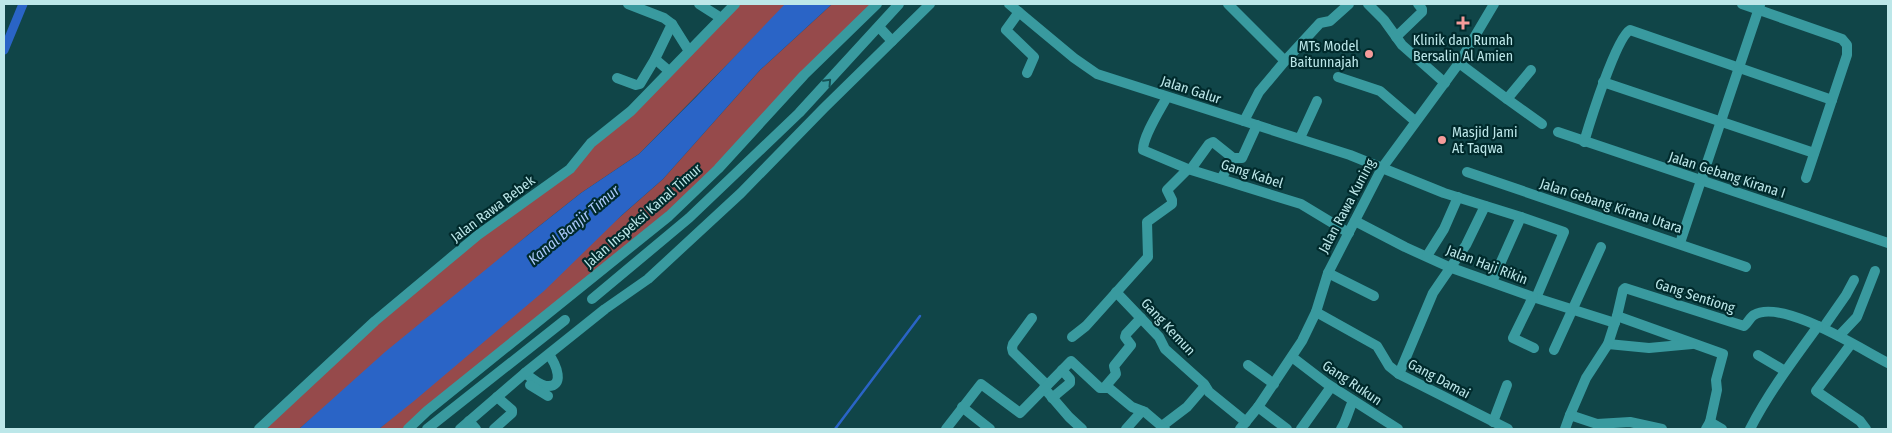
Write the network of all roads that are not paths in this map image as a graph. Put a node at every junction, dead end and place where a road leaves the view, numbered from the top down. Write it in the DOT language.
graph roads {
  1 [pos="628,4"];
  2 [pos="699,4"];
  3 [pos="735,4"];
  4 [pos="877,4"];
  5 [pos="899,4"];
  6 [pos="930,4"];
  7 [pos="1010,4"];
  8 [pos="1228,4"];
  9 [pos="1349,4"];
  10 [pos="1368,4"];
  11 [pos="1418,4"];
  12 [pos="1494,4"];
  13 [pos="1742,4"];
  14 [pos="1759,7"];
  15 [pos="1019,12"];
  16 [pos="721,18"];
  17 [pos="672,24"];
  18 [pos="879,27"];
  19 [pos="1396,37"];
  20 [pos="892,41"];
  21 [pos="689,51"];
  22 [pos="655,59"];
  23 [pos="1285,61"];
  24 [pos="1459,63"];
  25 [pos="1739,67"];
  26 [pos="1531,70"];
  27 [pos="669,71"];
  28 [pos="1027,73"];
  29 [pos="1338,77"];
  30 [pos="618,78"];
  31 [pos="1604,82"];
  32 [pos="1444,83"];
  33 [pos="1167,97"];
  34 [pos="1507,99"];
  35 [pos="1832,100"];
  36 [pos="1317,101"];
  37 [pos="1244,120"];
  38 [pos="1415,121"];
  39 [pos="1720,121"];
  40 [pos="1542,124"];
  41 [pos="1257,125"];
  42 [pos="1558,132"];
  43 [pos="1300,138"];
  44 [pos="1584,142"];
  45 [pos="1814,154"];
  46 [pos="1233,158"];
  47 [pos="1382,168"];
  48 [pos="1190,169"];
  49 [pos="1467,172"];
  50 [pos="1806,178"];
  51 [pos="1221,179"];
  52 [pos="1700,180"];
  53 [pos="1458,197"];
  54 [pos="1485,206"];
  55 [pos="1521,217"];
  56 [pos="1355,221"];
  57 [pos="1348,233"];
  58 [pos="1680,243"];
  59 [pos="1888,243"];
  60 [pos="1600,247"];
  61 [pos="1428,256"];
  62 [pos="644,257"];
  63 [pos="1449,267"];
  64 [pos="1746,267"];
  65 [pos="656,271"];
  66 [pos="1875,271"];
  67 [pos="1328,273"];
  68 [pos="1854,280"];
  69 [pos="1492,282"];
  70 [pos="1116,292"];
  71 [pos="1374,296"];
  72 [pos="1534,297"];
  73 [pos="592,299"];
  74 [pos="1572,310"];
  75 [pos="1316,312"];
  76 [pos="1032,318"];
  77 [pos="1141,318"];
  78 [pos="1616,319"];
  79 [pos="565,320"];
  80 [pos="1820,327"];
  81 [pos="1839,336"];
  82 [pos="1072,337"];
  83 [pos="1693,343"];
  84 [pos="1608,344"];
  85 [pos="1851,344"];
  86 [pos="1534,348"];
  87 [pos="1554,350"];
  88 [pos="549,355"];
  89 [pos="1758,355"];
  90 [pos="1292,358"];
  91 [pos="1888,363"];
  92 [pos="1248,365"];
  93 [pos="1062,370"];
  94 [pos="1785,371"];
  95 [pos="1399,374"];
  96 [pos="522,376"];
  97 [pos="1274,384"];
  98 [pos="1507,385"];
  99 [pos="1046,386"];
  100 [pos="1205,386"];
  101 [pos="1331,387"];
  102 [pos="1104,388"];
  103 [pos="548,396"];
  104 [pos="497,397"];
  105 [pos="1052,398"];
  106 [pos="1353,401"];
  107 [pos="962,407"];
  108 [pos="1258,407"];
  109 [pos="1142,411"];
  110 [pos="1570,415"];
  111 [pos="1493,422"];
  112 [pos="472,425"];
  113 [pos="1243,426"];
  114 [pos="1708,426"];
  115 [pos="1164,428"];
  116 [pos="259,429"];
  117 [pos="408,429"];
  118 [pos="427,429"];
  119 [pos="460,429"];
  120 [pos="494,429"];
  121 [pos="946,429"];
  122 [pos="990,429"];
  123 [pos="1082,429"];
  124 [pos="1126,429"];
  125 [pos="1287,429"];
  126 [pos="1301,429"];
  127 [pos="1341,429"];
  128 [pos="1398,429"];
  129 [pos="1508,429"];
  130 [pos="1565,429"];
  131 [pos="1657,429"];
  132 [pos="1722,429"];
  133 [pos="1750,429"];
  134 [pos="1866,429"];
  1 -- 17 [label="street"];
  2 -- 16 [label="street"];
  3 -- 16 [label="street, Jalan Rawa Bebek"];
  4 -- 117 [label="street, Jalan Inspeksi Kanal Timur"];
  5 -- 18 [label="street"];
  6 -- 20 [label="street"];
  7 -- 15 [label="street, Jalan Galur"];
  8 -- 23 [label="street"];
  9 -- 23 [label="street"];
  10 -- 19 [label="street"];
  11 -- 19 [label="street"];
  12 -- 24 [label="street, Jalan Rawa Kuning"];
  13 -- 14 [label="street"];
  14 -- 25 [label="street"];
  14 -- 35 [label="street"];
  15 -- 28 [label="street"];
  15 -- 33 [label="street, Jalan Galur"];
  16 -- 21 [label="street, Jalan Rawa Bebek"];
  17 -- 21 [label="street"];
  17 -- 22 [label="street"];
  18 -- 20 [label="street"];
  62 -- 18 [label="street, one-way"];
  19 -- 32 [label="street"];
  20 -- 65 [label="street"];
  21 -- 27 [label="street, Jalan Rawa Bebek"];
  22 -- 27 [label="street"];
  22 -- 30 [label="street"];
  23 -- 37 [label="street"];
  24 -- 32 [label="street, Jalan Rawa Kuning"];
  24 -- 34 [label="street"];
  25 -- 31 [label="street"];
  25 -- 35 [label="street"];
  25 -- 39 [label="street"];
  26 -- 34 [label="street"];
  27 -- 116 [label="street, Jalan Rawa Bebek"];
  29 -- 38 [label="street"];
  31 -- 39 [label="street"];
  31 -- 44 [label="street"];
  32 -- 38 [label="street, Jalan Rawa Kuning"];
  33 -- 37 [label="street, Jalan Galur"];
  33 -- 48 [label="street, Gang Kabel"];
  34 -- 40 [label="street"];
  35 -- 45 [label="street"];
  36 -- 43 [label="street"];
  37 -- 41 [label="street, Jalan Galur"];
  38 -- 47 [label="street, Jalan Rawa Kuning"];
  39 -- 45 [label="street"];
  39 -- 52 [label="street"];
  41 -- 43 [label="street, Jalan Galur"];
  41 -- 46 [label="street"];
  42 -- 44 [label="street, Jalan Gebang Kirana I"];
  43 -- 47 [label="street, Jalan Galur"];
  44 -- 52 [label="street, Jalan Gebang Kirana I"];
  45 -- 50 [label="street"];
  46 -- 48 [label="street"];
  46 -- 51 [label="street"];
  47 -- 53 [label="street, Jalan Galur"];
  47 -- 56 [label="street, Jalan Rawa Kuning"];
  48 -- 51 [label="street, Gang Kabel"];
  48 -- 70 [label="street"];
  49 -- 58 [label="street, Jalan Gebang Kirana Utara"];
  51 -- 57 [label="street, Gang Kabel"];
  52 -- 58 [label="street"];
  52 -- 59 [label="street, Jalan Gebang Kirana I"];
  53 -- 54 [label="street, Jalan Galur"];
  53 -- 61 [label="street"];
  54 -- 55 [label="street, Jalan Galur"];
  54 -- 63 [label="street"];
  55 -- 69 [label="street"];
  55 -- 72 [label="street, Jalan Galur"];
  56 -- 57 [label="street, Jalan Rawa Kuning"];
  56 -- 61 [label="street, Jalan Haji Rikin"];
  57 -- 67 [label="street, Jalan Rawa Kuning"];
  58 -- 64 [label="street, Jalan Gebang Kirana Utara"];
  60 -- 74 [label="street"];
  61 -- 63 [label="street, Jalan Haji Rikin"];
  62 -- 65 [label="street"];
  62 -- 73 [label="street"];
  63 -- 69 [label="street, Jalan Haji Rikin"];
  63 -- 95 [label="street"];
  65 -- 88 [label="street"];
  66 -- 81 [label="street"];
  67 -- 71 [label="street"];
  67 -- 75 [label="street, Jalan Rawa Kuning"];
  68 -- 80 [label="street"];
  69 -- 72 [label="street, Jalan Haji Rikin"];
  70 -- 77 [label="street, Gang Kemun"];
  70 -- 82 [label="street"];
  72 -- 74 [label="street, Jalan Haji Rikin"];
  72 -- 86 [label="street"];
  74 -- 78 [label="street, Jalan Haji Rikin"];
  74 -- 87 [label="street"];
  75 -- 90 [label="street, Jalan Rawa Kuning"];
  75 -- 95 [label="street, Gang Damai"];
  76 -- 99 [label="street"];
  77 -- 100 [label="street, Gang Kemun"];
  77 -- 102 [label="street"];
  78 -- 80 [label="street, Gang Sentiong"];
  78 -- 83 [label="street, Jalan Haji Rikin"];
  78 -- 84 [label="street, Gang Sentiong"];
  79 -- 118 [label="street"];
  80 -- 81 [label="street, Gang Sentiong"];
  80 -- 94 [label="street"];
  81 -- 85 [label="street, Gang Sentiong"];
  83 -- 84 [label="street"];
  83 -- 114 [label="street, Jalan Haji Rikin"];
  84 -- 110 [label="street, Gang Sentiong"];
  85 -- 91 [label="street, Gang Sentiong"];
  85 -- 134 [label="street"];
  88 -- 96 [label="street"];
  88 -- 96 [label="street"];
  89 -- 94 [label="street"];
  90 -- 97 [label="street, Jalan Rawa Kuning"];
  90 -- 101 [label="street, Gang Rukun"];
  92 -- 97 [label="street"];
  93 -- 99 [label="street"];
  93 -- 102 [label="street"];
  93 -- 105 [label="street"];
  94 -- 133 [label="street"];
  95 -- 111 [label="street, Gang Damai"];
  96 -- 103 [label="street"];
  96 -- 104 [label="street"];
  97 -- 108 [label="street, Jalan Rawa Kuning"];
  98 -- 111 [label="street"];
  99 -- 105 [label="street"];
  99 -- 107 [label="street"];
  100 -- 113 [label="street, Gang Kemun"];
  100 -- 115 [label="street"];
  101 -- 106 [label="street, Gang Rukun"];
  101 -- 126 [label="street"];
  102 -- 109 [label="street"];
  104 -- 112 [label="street"];
  104 -- 120 [label="street"];
  105 -- 123 [label="street"];
  106 -- 127 [label="street"];
  106 -- 128 [label="street, Gang Rukun"];
  107 -- 121 [label="street"];
  107 -- 122 [label="street"];
  108 -- 113 [label="street, Jalan Rawa Kuning"];
  108 -- 125 [label="street"];
  109 -- 115 [label="street"];
  109 -- 124 [label="street"];
  110 -- 130 [label="street"];
  110 -- 131 [label="street"];
  111 -- 129 [label="street, Gang Damai"];
  112 -- 119 [label="street"];
  114 -- 132 [label="street"];
}
